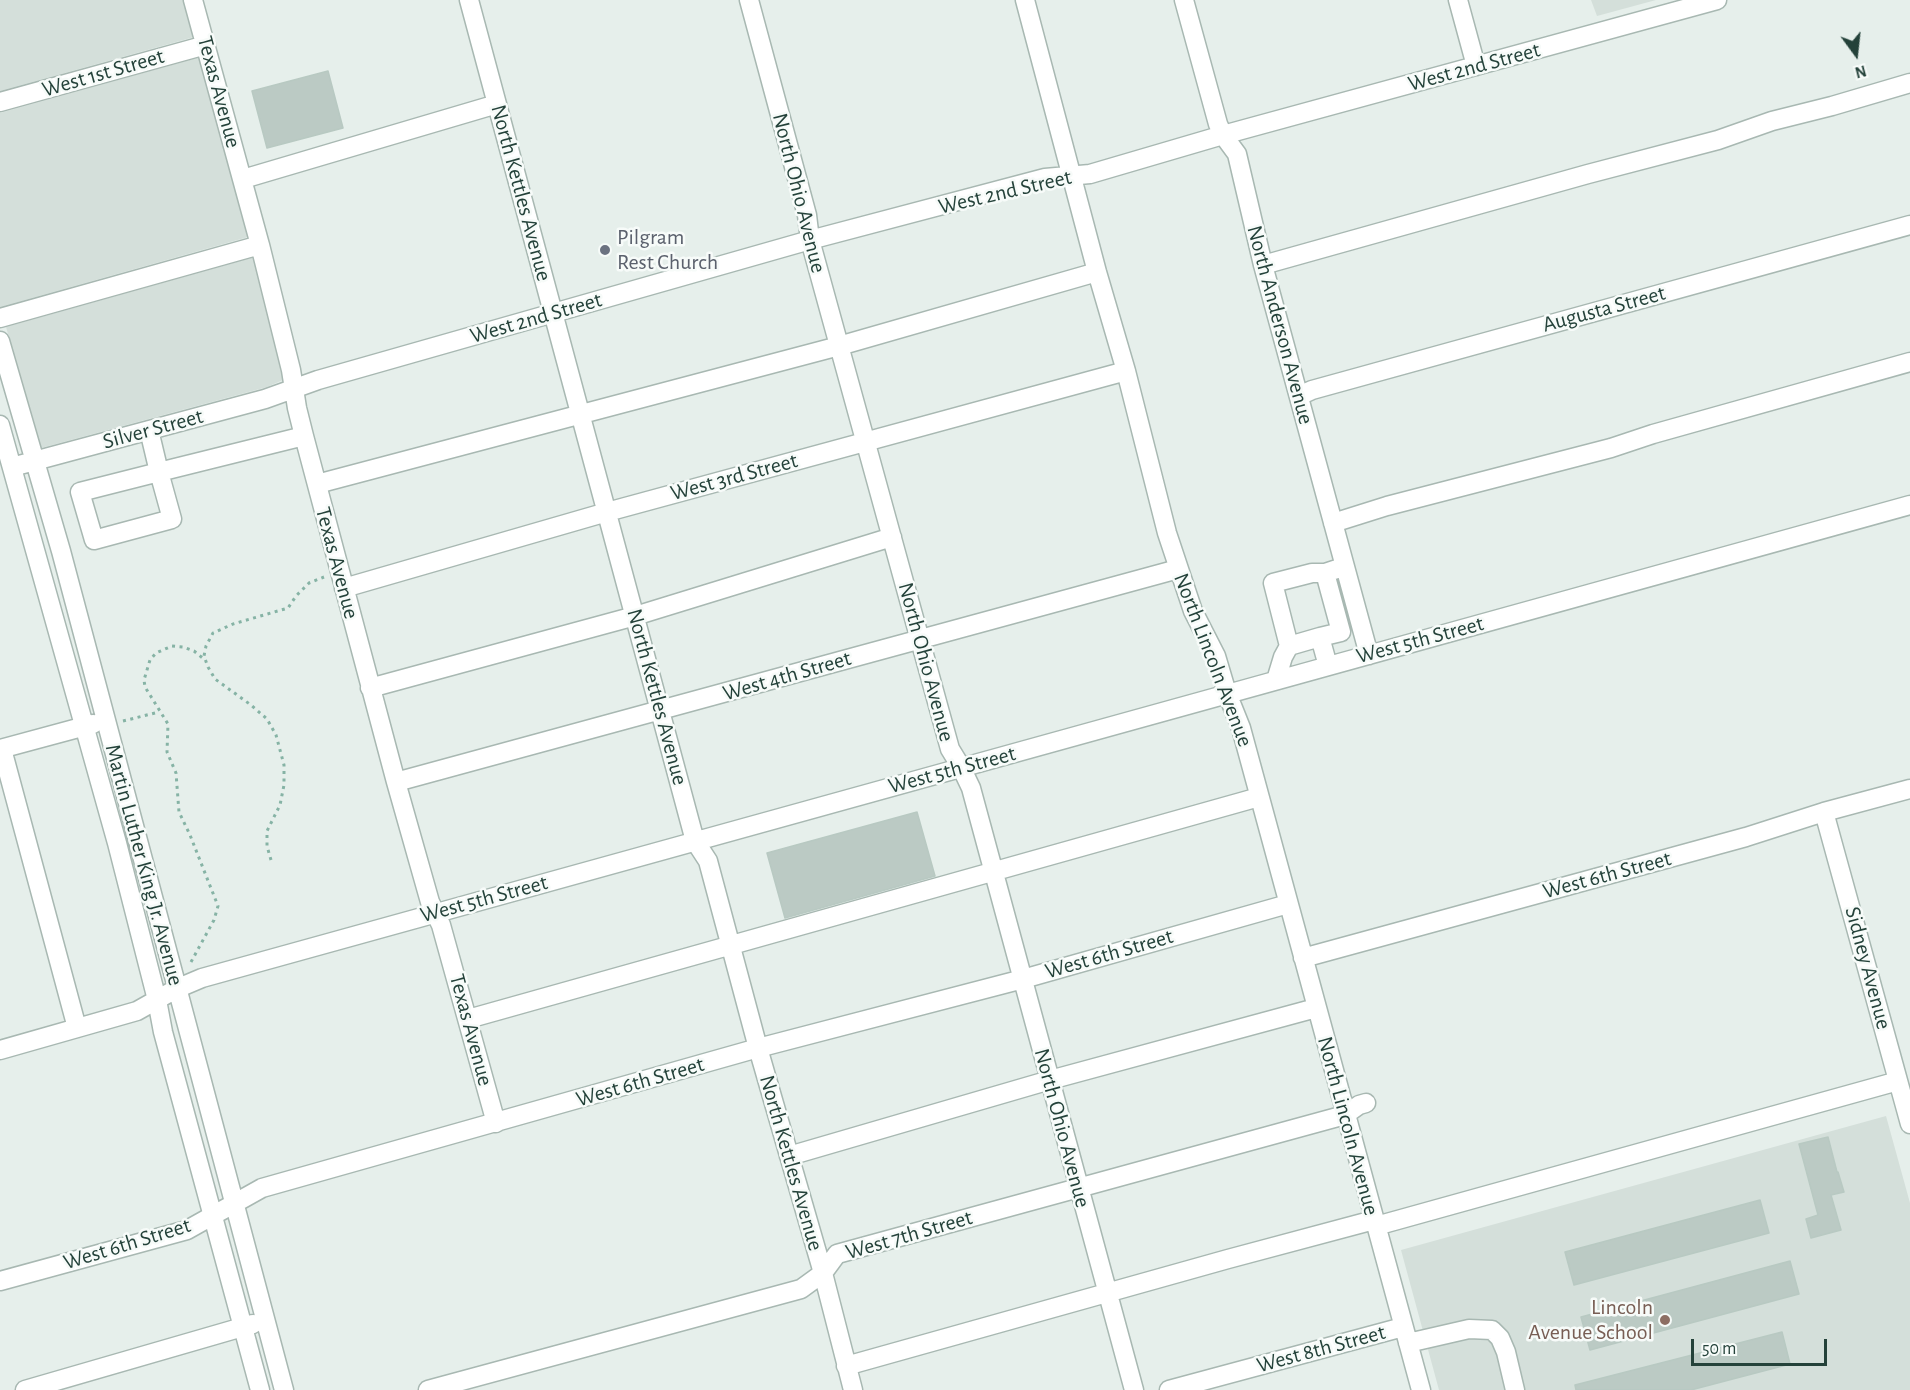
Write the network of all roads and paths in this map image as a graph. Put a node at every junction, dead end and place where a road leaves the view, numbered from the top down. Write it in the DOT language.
graph roads {
  1 [pos="193,0"];
  2 [pos="470,0"];
  3 [pos="748,0"];
  4 [pos="1025,0"];
  5 [pos="1184,0"];
  6 [pos="1458,0"];
  7 [pos="1718,0"];
  8 [pos="206,45"];
  9 [pos="1476,66"];
  10 [pos="1910,83"];
  11 [pos="0,102"];
  12 [pos="497,104"];
  13 [pos="1223,135"];
  14 [pos="1072,175"];
  15 [pos="243,179"];
  16 [pos="1910,225"];
  17 [pos="810,240"];
  18 [pos="260,245"];
  19 [pos="1263,265"];
  20 [pos="1097,272"];
  21 [pos="554,313"];
  22 [pos="0,318"];
  23 [pos="0,341"];
  24 [pos="839,346"];
  25 [pos="1910,362"];
  26 [pos="1126,371"];
  27 [pos="294,388"];
  28 [pos="1299,396"];
  29 [pos="581,415"];
  30 [pos="0,425"];
  31 [pos="149,430"];
  32 [pos="304,436"];
  33 [pos="865,441"];
  34 [pos="35,460"];
  35 [pos="12,467"];
  36 [pos="159,472"];
  37 [pos="317,484"];
  38 [pos="1910,505"];
  39 [pos="607,512"];
  40 [pos="1333,523"];
  41 [pos="892,537"];
  42 [pos="1345,567"];
  43 [pos="1178,569"];
  44 [pos="1325,573"];
  45 [pos="326,577"];
  46 [pos="344,588"];
  47 [pos="1356,607"];
  48 [pos="1336,613"];
  49 [pos="635,616"];
  50 [pos="920,638"];
  51 [pos="1320,638"];
  52 [pos="1289,646"];
  53 [pos="1369,655"];
  54 [pos="206,660"];
  55 [pos="1328,666"];
  56 [pos="1276,680"];
  57 [pos="370,688"];
  58 [pos="1227,693"];
  59 [pos="661,711"];
  60 [pos="159,712"];
  61 [pos="113,722"];
  62 [pos="84,727"];
  63 [pos="1,749"];
  64 [pos="961,767"];
  65 [pos="396,782"];
  66 [pos="1910,789"];
  67 [pos="1259,797"];
  68 [pos="1824,812"];
  69 [pos="695,841"];
  70 [pos="271,860"];
  71 [pos="994,871"];
  72 [pos="1288,904"];
  73 [pos="435,912"];
  74 [pos="730,944"];
  75 [pos="1303,958"];
  76 [pos="189,967"];
  77 [pos="1023,979"];
  78 [pos="176,989"];
  79 [pos="157,1000"];
  80 [pos="1316,1008"];
  81 [pos="468,1019"];
  82 [pos="77,1028"];
  83 [pos="758,1048"];
  84 [pos="0,1050"];
  85 [pos="1050,1080"];
  86 [pos="1903,1088"];
  87 [pos="1366,1103"];
  88 [pos="1345,1115"];
  89 [pos="496,1123"];
  90 [pos="1910,1125"];
  91 [pos="789,1156"];
  92 [pos="1078,1187"];
  93 [pos="235,1203"];
  94 [pos="212,1215"];
  95 [pos="1375,1223"];
  96 [pos="823,1273"];
  97 [pos="0,1281"];
  98 [pos="1107,1293"];
  99 [pos="266,1320"];
  100 [pos="243,1327"];
  101 [pos="1405,1335"];
  102 [pos="846,1366"];
  103 [pos="25,1390"];
  104 [pos="260,1390"];
  105 [pos="284,1390"];
  106 [pos="428,1390"];
  107 [pos="852,1390"];
  108 [pos="1134,1390"];
  109 [pos="1168,1390"];
  110 [pos="1420,1390"];
  111 [pos="1515,1390"];
  1 -- 8 [label="street, Texas Avenue"];
  2 -- 12 [label="street, North Kettles Avenue"];
  3 -- 17 [label="street, North Ohio Avenue"];
  4 -- 14 [label="street, North Lincoln Avenue"];
  5 -- 13 [label="street, North Anderson Avenue"];
  6 -- 9 [label="street"];
  7 -- 9 [label="street, West 2nd Street"];
  8 -- 11 [label="street, West 1st Street"];
  8 -- 15 [label="street, Texas Avenue"];
  9 -- 13 [label="street, West 2nd Street"];
  10 -- 19 [label="street"];
  12 -- 15 [label="street"];
  12 -- 21 [label="street, North Kettles Avenue"];
  13 -- 14 [label="street, West 2nd Street"];
  13 -- 19 [label="street, North Anderson Avenue"];
  14 -- 17 [label="street, West 2nd Street"];
  14 -- 20 [label="street, North Lincoln Avenue"];
  15 -- 18 [label="street, Texas Avenue"];
  16 -- 28 [label="street, Augusta Street"];
  17 -- 21 [label="street, West 2nd Street"];
  17 -- 24 [label="street, North Ohio Avenue"];
  18 -- 22 [label="street"];
  18 -- 27 [label="street, Texas Avenue"];
  19 -- 28 [label="street, North Anderson Avenue"];
  20 -- 24 [label="street"];
  20 -- 26 [label="street, North Lincoln Avenue"];
  21 -- 27 [label="street, West 2nd Street"];
  21 -- 29 [label="street, North Kettles Avenue"];
  23 -- 34 [label="street, Martin Luther King Jr. Avenue"];
  24 -- 29 [label="street"];
  24 -- 33 [label="street, North Ohio Avenue"];
  25 -- 40 [label="street"];
  26 -- 33 [label="street, West 3rd Street"];
  26 -- 43 [label="street, North Lincoln Avenue"];
  27 -- 31 [label="street, Silver Street"];
  27 -- 32 [label="street, Texas Avenue"];
  28 -- 40 [label="street, North Anderson Avenue"];
  29 -- 37 [label="street"];
  29 -- 39 [label="street, North Kettles Avenue"];
  30 -- 35 [label="street, Martin Luther King Jr. Avenue"];
  31 -- 34 [label="street, Silver Street"];
  31 -- 36 [label="street"];
  32 -- 36 [label="street"];
  32 -- 37 [label="street, Texas Avenue"];
  33 -- 39 [label="street, West 3rd Street"];
  33 -- 41 [label="street, North Ohio Avenue"];
  34 -- 35 [label="street, Silver Street"];
  34 -- 61 [label="street, Martin Luther King Jr. Avenue"];
  35 -- 62 [label="street, Martin Luther King Jr. Avenue"];
  36 -- 36 [label="street"];
  37 -- 46 [label="street, Texas Avenue"];
  38 -- 53 [label="street, West 5th Street"];
  39 -- 46 [label="street, West 3rd Street"];
  39 -- 49 [label="street, North Kettles Avenue"];
  40 -- 42 [label="street, North Anderson Avenue"];
  41 -- 49 [label="street"];
  41 -- 50 [label="street, North Ohio Avenue"];
  42 -- 44 [label="street"];
  42 -- 47 [label="street, North Anderson Avenue"];
  43 -- 50 [label="street, West 4th Street"];
  43 -- 58 [label="street, North Lincoln Avenue"];
  44 -- 48 [label="street"];
  44 -- 52 [label="street"];
  45 -- 54 [label="path"];
  46 -- 57 [label="street, Texas Avenue"];
  47 -- 48 [label="street"];
  47 -- 53 [label="street, North Anderson Avenue"];
  48 -- 51 [label="street"];
  49 -- 57 [label="street"];
  49 -- 59 [label="street, North Kettles Avenue"];
  50 -- 59 [label="street, West 4th Street"];
  50 -- 64 [label="street, North Ohio Avenue"];
  51 -- 52 [label="street"];
  51 -- 55 [label="street"];
  52 -- 56 [label="street"];
  53 -- 55 [label="street, West 5th Street"];
  54 -- 60 [label="path"];
  54 -- 70 [label="path"];
  55 -- 56 [label="street, West 5th Street"];
  56 -- 58 [label="street, West 5th Street"];
  57 -- 65 [label="street, Texas Avenue"];
  58 -- 64 [label="street, West 5th Street"];
  58 -- 67 [label="street, North Lincoln Avenue"];
  59 -- 65 [label="street, West 4th Street"];
  59 -- 69 [label="street, North Kettles Avenue"];
  60 -- 61 [label="path"];
  60 -- 76 [label="path"];
  61 -- 62 [label="street"];
  61 -- 78 [label="street, Martin Luther King Jr. Avenue"];
  62 -- 63 [label="street"];
  62 -- 79 [label="street, Martin Luther King Jr. Avenue"];
  63 -- 82 [label="street"];
  64 -- 69 [label="street, West 5th Street"];
  64 -- 71 [label="street, North Ohio Avenue"];
  65 -- 73 [label="street, Texas Avenue"];
  66 -- 68 [label="street, West 6th Street"];
  67 -- 71 [label="street"];
  67 -- 72 [label="street, North Lincoln Avenue"];
  68 -- 75 [label="street, West 6th Street"];
  68 -- 86 [label="street, Sidney Avenue"];
  69 -- 73 [label="street, West 5th Street"];
  69 -- 74 [label="street, North Kettles Avenue"];
  71 -- 74 [label="street"];
  71 -- 77 [label="street, North Ohio Avenue"];
  72 -- 75 [label="street, North Lincoln Avenue"];
  72 -- 77 [label="street, West 6th Street"];
  73 -- 78 [label="street, West 5th Street"];
  73 -- 81 [label="street, Texas Avenue"];
  74 -- 81 [label="street"];
  74 -- 83 [label="street, North Kettles Avenue"];
  75 -- 80 [label="street, North Lincoln Avenue"];
  77 -- 83 [label="street, West 6th Street"];
  77 -- 85 [label="street, North Ohio Avenue"];
  78 -- 79 [label="street, West 5th Street"];
  78 -- 93 [label="street, Martin Luther King Jr. Avenue"];
  79 -- 82 [label="street, West 5th Street"];
  79 -- 94 [label="street, Martin Luther King Jr. Avenue"];
  80 -- 85 [label="street"];
  80 -- 88 [label="street, North Lincoln Avenue"];
  81 -- 89 [label="street, Texas Avenue"];
  82 -- 84 [label="street, West 5th Street"];
  83 -- 89 [label="street, West 6th Street"];
  83 -- 91 [label="street, North Kettles Avenue"];
  85 -- 91 [label="street"];
  85 -- 92 [label="street, North Ohio Avenue"];
  86 -- 90 [label="street, Sidney Avenue"];
  86 -- 95 [label="street"];
  87 -- 88 [label="street, West 7th Street"];
  88 -- 92 [label="street, West 7th Street"];
  88 -- 95 [label="street, North Lincoln Avenue"];
  89 -- 93 [label="street, West 6th Street"];
  91 -- 96 [label="street, North Kettles Avenue"];
  92 -- 96 [label="street, West 7th Street"];
  92 -- 98 [label="street, North Ohio Avenue"];
  93 -- 94 [label="street, West 6th Street"];
  93 -- 99 [label="street, Martin Luther King Jr. Avenue"];
  94 -- 97 [label="street, West 6th Street"];
  94 -- 100 [label="street, Martin Luther King Jr. Avenue"];
  95 -- 98 [label="street"];
  95 -- 101 [label="street, North Lincoln Avenue"];
  96 -- 102 [label="street, North Kettles Avenue"];
  96 -- 106 [label="street, West 7th Street"];
  98 -- 102 [label="street"];
  98 -- 108 [label="street, North Ohio Avenue"];
  99 -- 100 [label="street"];
  99 -- 105 [label="street, Martin Luther King Jr. Avenue"];
  100 -- 103 [label="street"];
  100 -- 104 [label="street, Martin Luther King Jr. Avenue"];
  101 -- 109 [label="street, West 8th Street"];
  101 -- 110 [label="street, North Lincoln Avenue"];
  101 -- 111 [label="street, West 8th Street"];
  102 -- 107 [label="street, North Kettles Avenue"];
}
